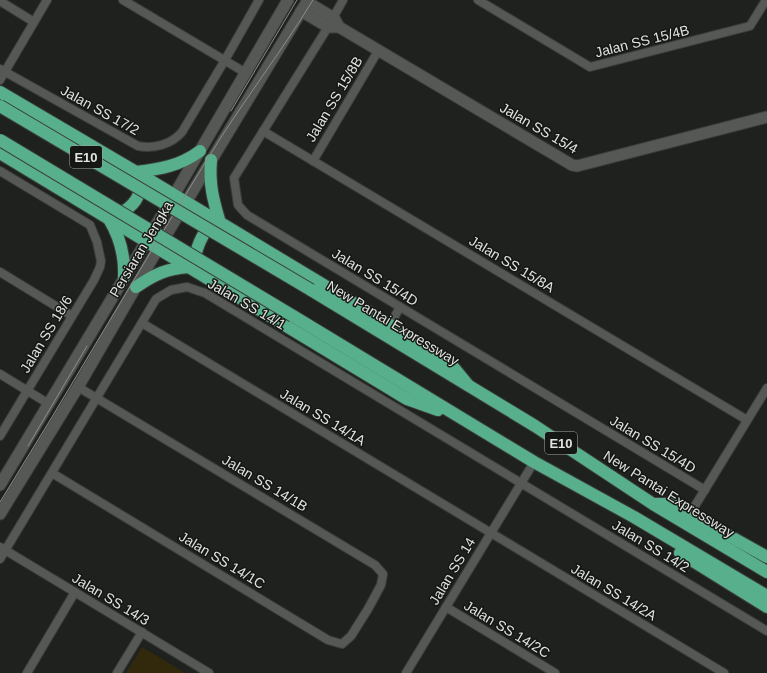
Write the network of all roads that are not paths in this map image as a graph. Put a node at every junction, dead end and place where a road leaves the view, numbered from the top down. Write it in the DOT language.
graph roads {
  1 [pos="47,0"];
  2 [pos="123,0"];
  3 [pos="259,0"];
  4 [pos="288,0"];
  5 [pos="343,0"];
  6 [pos="478,0"];
  7 [pos="766,0"];
  8 [pos="0,2"];
  9 [pos="305,4"];
  10 [pos="34,22"];
  11 [pos="334,24"];
  12 [pos="378,50"];
  13 [pos="225,60"];
  14 [pos="2,70"];
  15 [pos="246,73"];
  16 [pos="0,80"];
  17 [pos="0,92"];
  18 [pos="0,106"];
  19 [pos="767,118"];
  20 [pos="263,131"];
  21 [pos="0,140"];
  22 [pos="200,152"];
  23 [pos="0,153"];
  24 [pos="211,160"];
  25 [pos="313,160"];
  26 [pos="0,172"];
  27 [pos="136,172"];
  28 [pos="174,195"];
  29 [pos="186,202"];
  30 [pos="109,218"];
  31 [pos="220,223"];
  32 [pos="146,241"];
  33 [pos="158,249"];
  34 [pos="192,268"];
  35 [pos="0,272"];
  36 [pos="124,277"];
  37 [pos="136,286"];
  38 [pos="400,307"];
  39 [pos="72,316"];
  40 [pos="288,320"];
  41 [pos="142,323"];
  42 [pos="390,325"];
  43 [pos="276,335"];
  44 [pos="0,374"];
  45 [pos="468,385"];
  46 [pos="78,387"];
  47 [pos="767,388"];
  48 [pos="28,390"];
  49 [pos="97,398"];
  50 [pos="50,404"];
  51 [pos="747,420"];
  52 [pos="0,436"];
  53 [pos="534,462"];
  54 [pos="52,473"];
  55 [pos="521,483"];
  56 [pos="0,485"];
  57 [pos="705,490"];
  58 [pos="653,504"];
  59 [pos="0,514"];
  60 [pos="690,514"];
  61 [pos="634,517"];
  62 [pos="490,533"];
  63 [pos="3,548"];
  64 [pos="767,557"];
  65 [pos="0,559"];
  66 [pos="767,572"];
  67 [pos="74,592"];
  68 [pos="767,596"];
  69 [pos="446,607"];
  70 [pos="767,607"];
  71 [pos="368,609"];
  72 [pos="767,631"];
  73 [pos="142,632"];
  74 [pos="27,673"];
  75 [pos="117,673"];
  76 [pos="209,673"];
  77 [pos="406,673"];
  78 [pos="555,673"];
  79 [pos="724,673"];
  1 -- 10 [label="street"];
  2 -- 13 [label="street"];
  3 -- 13 [label="street, Jalan SS 17/2"];
  4 -- 15 [label="main road, Persiaran Jengka"];
  5 -- 11 [label="street, Jalan SS 15/4D"];
  6 -- 7 [label="street, Jalan SS 15/4B"];
  8 -- 10 [label="street"];
  9 -- 11 [label="main road, Jalan SS 15/4"];
  9 -- 24 [label="main road, Persiaran Jengka"];
  10 -- 14 [label="street"];
  11 -- 12 [label="main road, Jalan SS 15/4"];
  11 -- 20 [label="street, Jalan SS 15/4D"];
  12 -- 19 [label="main road, Jalan SS 15/4"];
  12 -- 25 [label="street, Jalan SS 15/8B"];
  13 -- 14 [label="street, Jalan SS 17/2"];
  13 -- 15 [label="street"];
  14 -- 16 [label="street"];
  15 -- 22 [label="main road, Persiaran Jengka"];
  17 -- 27 [label="highway"];
  18 -- 45 [label="highway, New Pantai Expressway / E10, bridge"];
  20 -- 25 [label="street, Jalan SS 15/8A"];
  20 -- 38 [label="street, Jalan SS 15/4D"];
  21 -- 40 [label="highway, E10, bridge"];
  22 -- 27 [label="highway"];
  22 -- 28 [label="main road, Persiaran Jengka"];
  23 -- 30 [label="highway"];
  24 -- 29 [label="main road, Persiaran Jengka"];
  24 -- 31 [label="highway"];
  25 -- 51 [label="street, Jalan SS 15/8A"];
  26 -- 39 [label="street, Jalan SS 18/6"];
  27 -- 28 [label="highway"];
  27 -- 30 [label="highway"];
  28 -- 29 [label="highway"];
  28 -- 32 [label="main road, Persiaran Jengka"];
  29 -- 31 [label="highway"];
  29 -- 33 [label="main road, Persiaran Jengka"];
  30 -- 32 [label="highway"];
  30 -- 36 [label="highway"];
  31 -- 34 [label="highway"];
  31 -- 42 [label="highway"];
  32 -- 33 [label="highway"];
  32 -- 36 [label="main road, Persiaran Jengka"];
  33 -- 34 [label="highway"];
  33 -- 37 [label="main road, Persiaran Jengka"];
  34 -- 37 [label="highway"];
  34 -- 40 [label="highway"];
  35 -- 39 [label="street"];
  36 -- 50 [label="main road, Persiaran Jengka"];
  37 -- 46 [label="main road, Persiaran Jengka"];
  38 -- 42 [label="street"];
  38 -- 57 [label="street, Jalan SS 15/4D"];
  39 -- 48 [label="street, Jalan SS 18/6"];
  40 -- 43 [label="street"];
  40 -- 53 [label="highway, E10"];
  41 -- 43 [label="street, Jalan SS 14/1"];
  41 -- 49 [label="street, Jalan SS 14/1"];
  41 -- 62 [label="street, Jalan SS 14/1A"];
  42 -- 45 [label="highway"];
  43 -- 55 [label="street, Jalan SS 14/1"];
  44 -- 48 [label="street"];
  45 -- 58 [label="highway, New Pantai Expressway / E10"];
  46 -- 49 [label="street"];
  46 -- 59 [label="main road, Persiaran Jengka"];
  47 -- 51 [label="street"];
  48 -- 50 [label="street"];
  48 -- 52 [label="street, Jalan SS 18/6"];
  49 -- 54 [label="street, Jalan SS 14/1"];
  49 -- 71 [label="street, Jalan SS 14/1B"];
  50 -- 56 [label="main road, Persiaran Jengka"];
  51 -- 57 [label="street"];
  53 -- 55 [label="street, Jalan SS 14"];
  53 -- 61 [label="highway, E10"];
  54 -- 63 [label="street, Jalan SS 14/1"];
  54 -- 71 [label="street, Jalan SS 14/1C"];
  55 -- 62 [label="street, Jalan SS 14"];
  55 -- 72 [label="street, Jalan SS 14/2"];
  57 -- 60 [label="street"];
  58 -- 60 [label="highway"];
  58 -- 66 [label="highway, New Pantai Expressway / E10"];
  60 -- 64 [label="highway"];
  61 -- 68 [label="highway, E10"];
  61 -- 70 [label="highway"];
  62 -- 69 [label="street, Jalan SS 14"];
  62 -- 79 [label="street, Jalan SS 14/2A"];
  63 -- 65 [label="street, Jalan SS 14/1"];
  63 -- 67 [label="street, Jalan SS 14/3"];
  67 -- 73 [label="street, Jalan SS 14/3"];
  67 -- 74 [label="street"];
  69 -- 77 [label="street, Jalan SS 14"];
  69 -- 78 [label="street, Jalan SS 14/2C"];
  73 -- 75 [label="street"];
  73 -- 76 [label="street, Jalan SS 14/3"];
}
